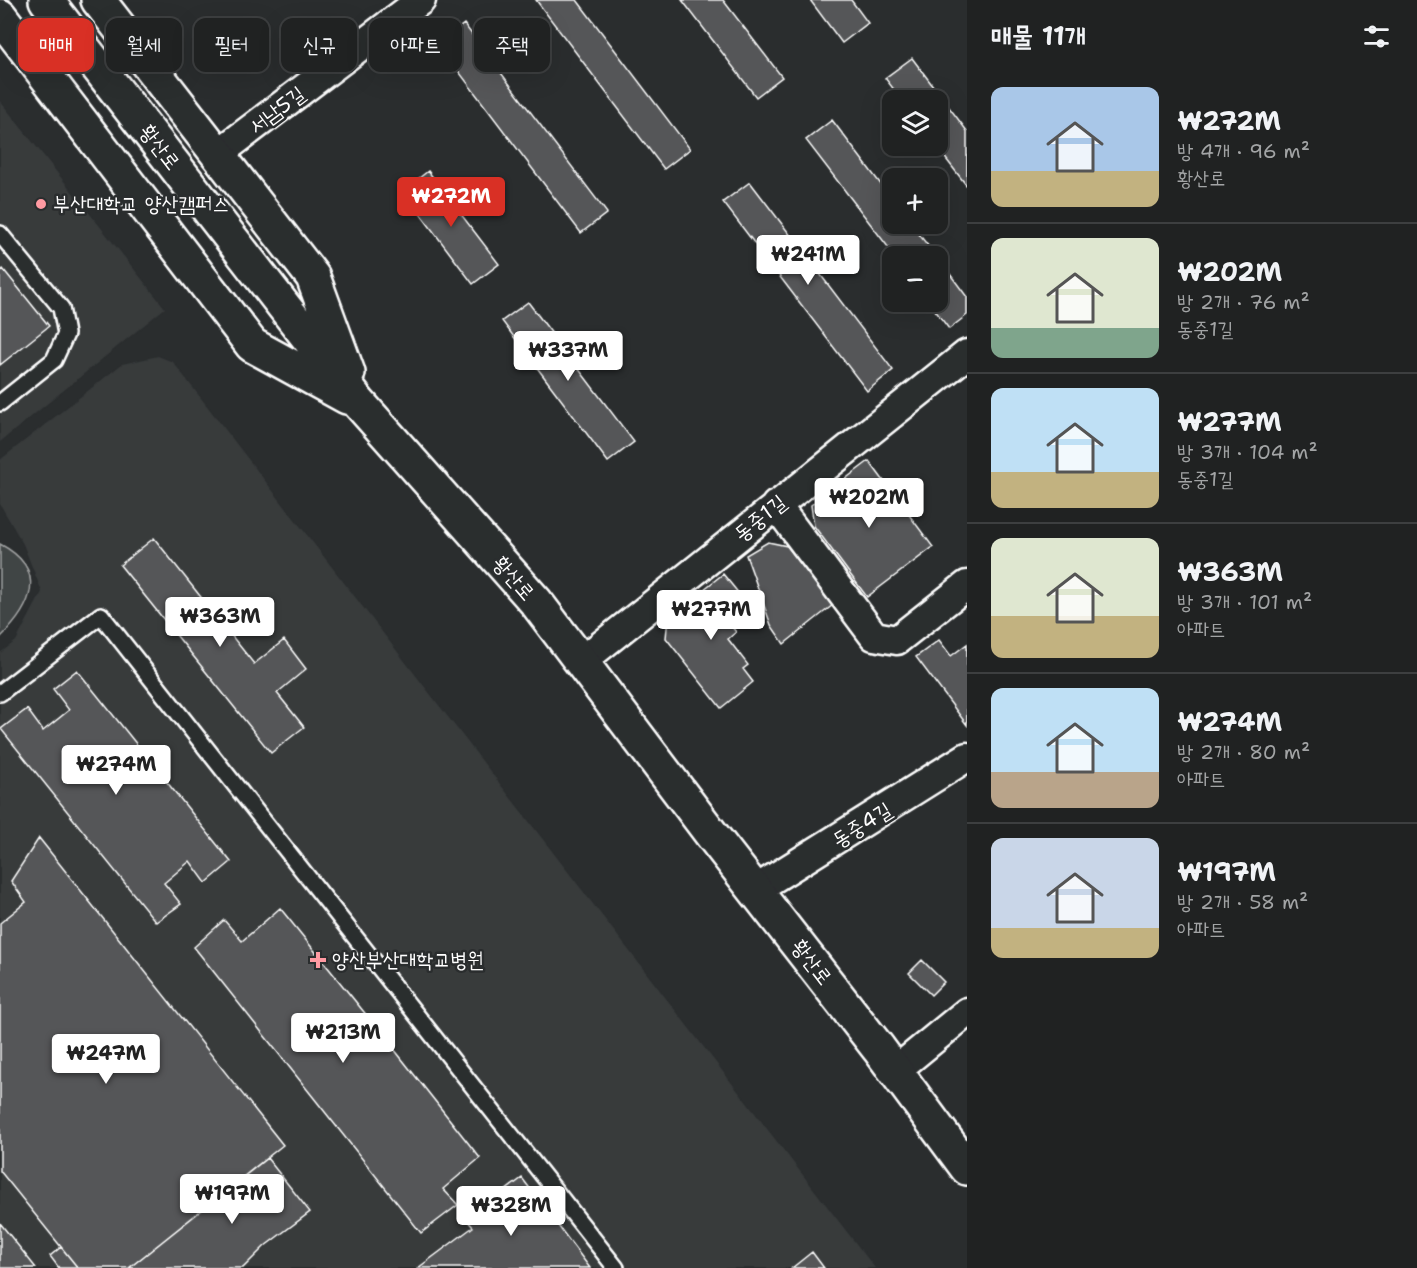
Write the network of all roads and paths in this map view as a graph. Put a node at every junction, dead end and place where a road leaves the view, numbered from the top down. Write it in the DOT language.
graph roads {
  1 [pos="46,0"];
  2 [pos="98,0"];
  3 [pos="421,0"];
  4 [pos="0,16"];
  5 [pos="218,154"];
  6 [pos="0,234"];
  7 [pos="967,354"];
  8 [pos="0,403"];
  9 [pos="359,403"];
  10 [pos="776,505"];
  11 [pos="967,585"];
  12 [pos="582,661"];
  13 [pos="0,693"];
  14 [pos="967,757"];
  15 [pos="755,890"];
  16 [pos="967,1012"];
  17 [pos="895,1071"];
  18 [pos="967,1168"];
  19 [pos="616,1268"];
  1 -- 9 [label="main road, 황산로"];
  2 -- 5 [label="main road"];
  3 -- 5 [label="street, 서남5길"];
  4 -- 9 [label="main road"];
  5 -- 9 [label="main road"];
  6 -- 8 [label="lane"];
  7 -- 10 [label="street, 동중1길"];
  9 -- 12 [label="main road, 황산로"];
  10 -- 11 [label="street"];
  10 -- 12 [label="street, 동중1길"];
  12 -- 15 [label="main road, 황산로"];
  13 -- 19 [label="lane"];
  14 -- 15 [label="street, 동중4길"];
  15 -- 17 [label="main road, 황산로"];
  16 -- 17 [label="street"];
  17 -- 18 [label="main road, 황산로"];
}
